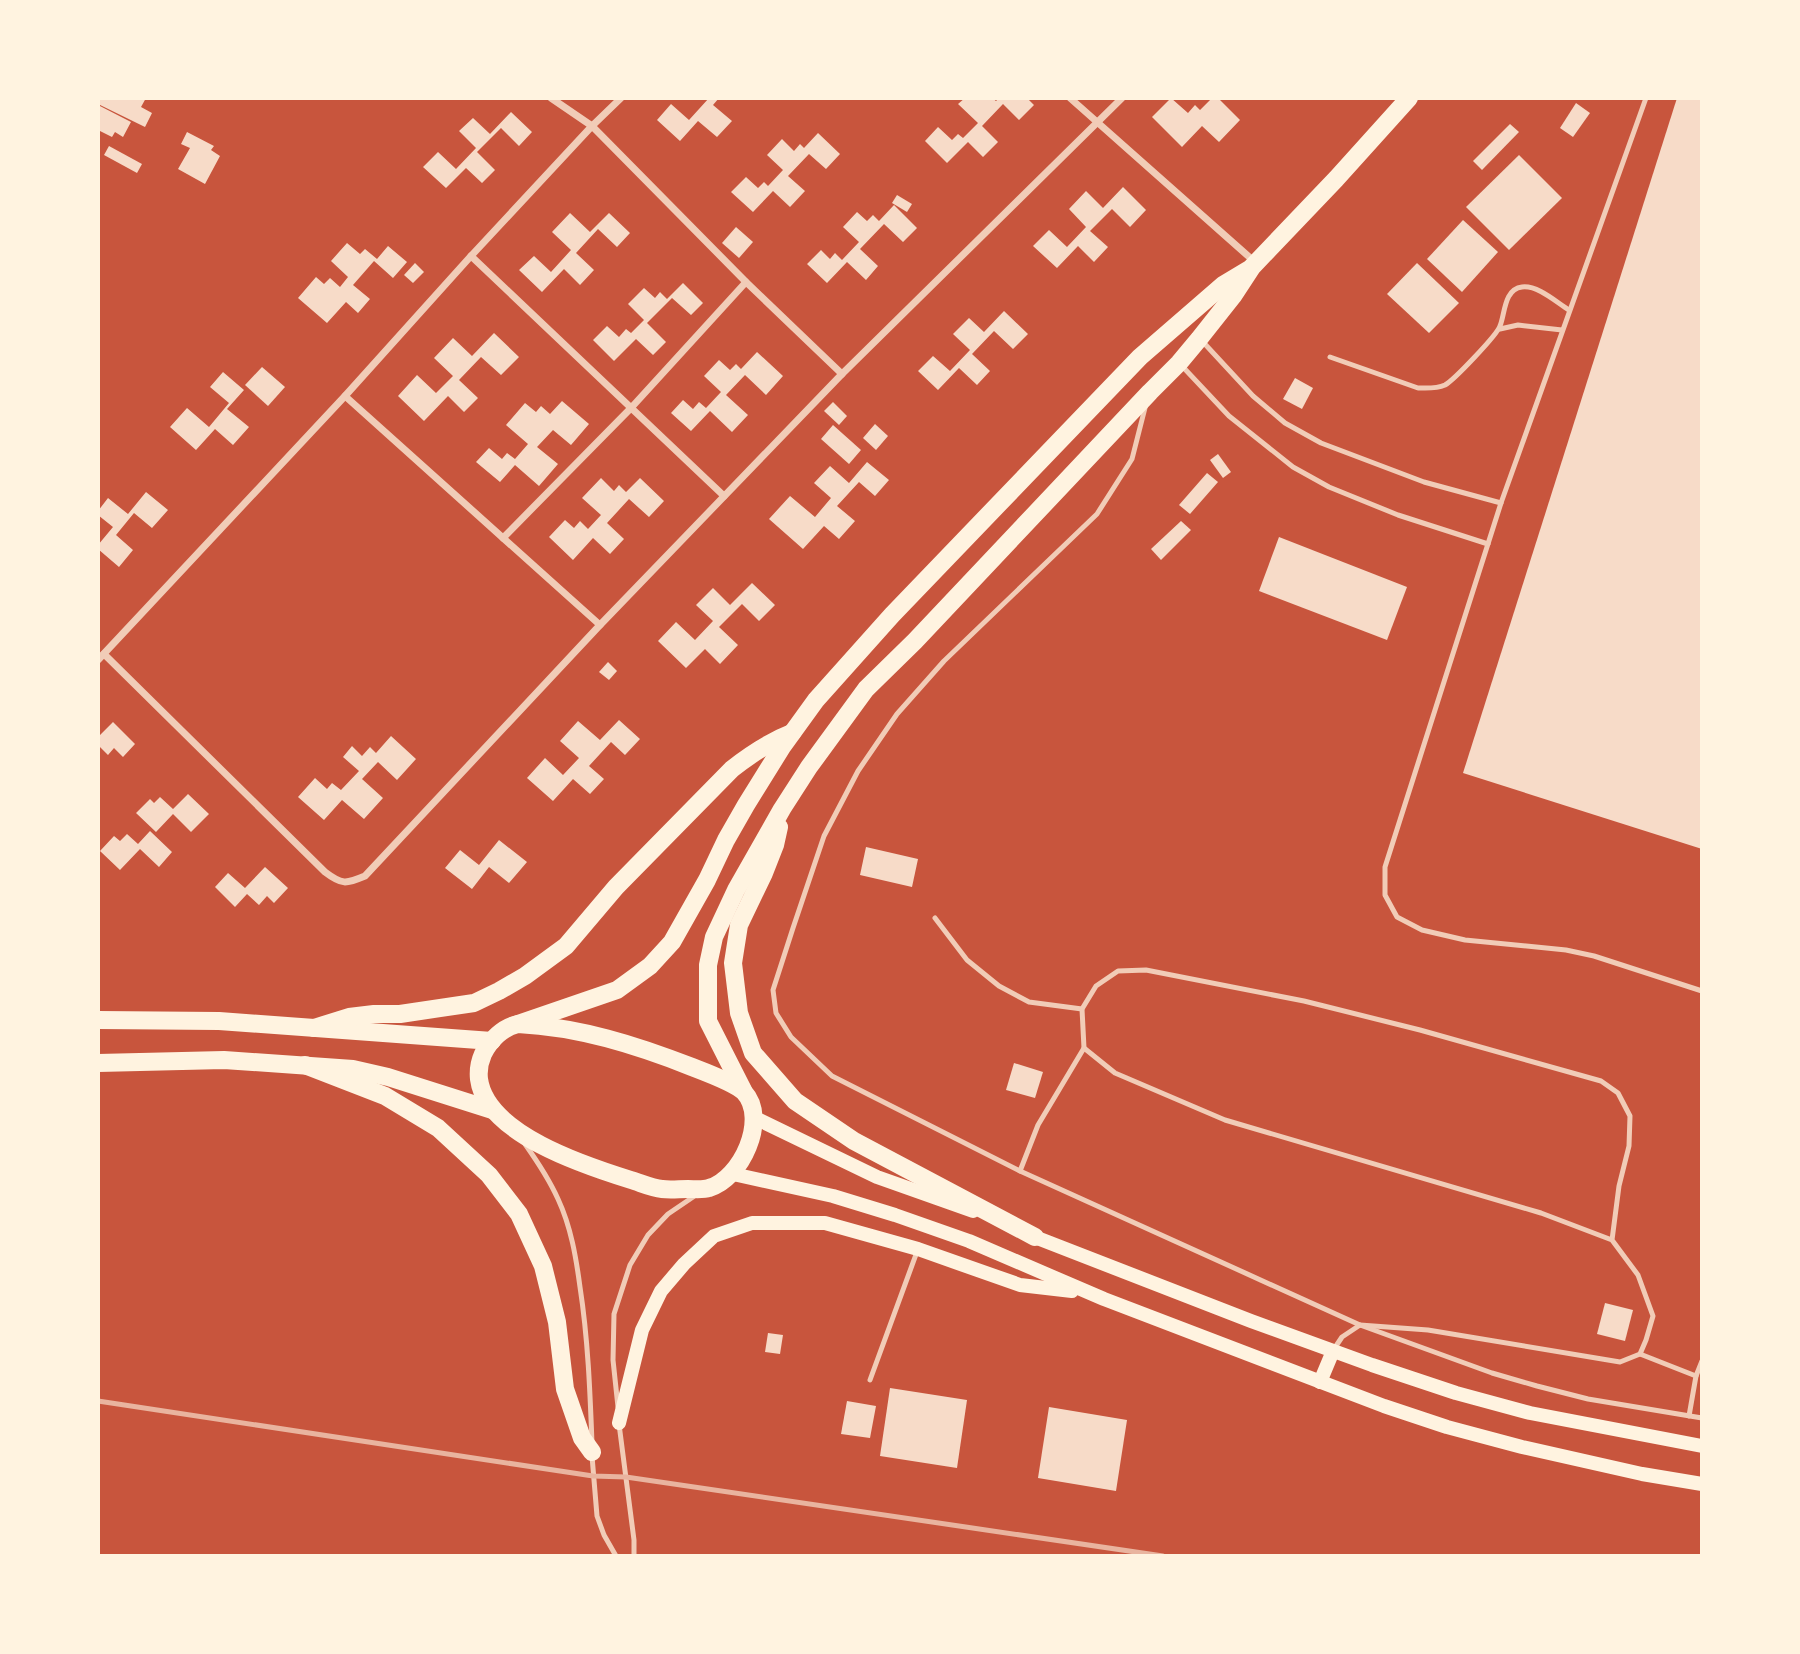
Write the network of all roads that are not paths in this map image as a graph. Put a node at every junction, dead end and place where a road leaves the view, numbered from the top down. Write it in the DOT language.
graph roads {
  1 [pos="551,98"];
  2 [pos="621,98"];
  3 [pos="1070,98"];
  4 [pos="1122,98"];
  5 [pos="1409,98"];
  6 [pos="1646,98"];
  7 [pos="1098,122"];
  8 [pos="592,126"];
  9 [pos="471,256"];
  10 [pos="1254,265"];
  11 [pos="746,282"];
  12 [pos="1569,310"];
  13 [pos="1500,329"];
  14 [pos="1562,330"];
  15 [pos="1199,339"];
  16 [pos="1330,358"];
  17 [pos="1179,363"];
  18 [pos="842,374"];
  19 [pos="1150,392"];
  20 [pos="345,396"];
  21 [pos="631,408"];
  22 [pos="724,496"];
  23 [pos="1501,503"];
  24 [pos="503,538"];
  25 [pos="1489,544"];
  26 [pos="600,625"];
  27 [pos="101,657"];
  28 [pos="792,733"];
  29 [pos="782,809"];
  30 [pos="935,918"];
  31 [pos="1702,992"];
  32 [pos="1082,1009"];
  33 [pos="98,1020"];
  34 [pos="518,1024"];
  35 [pos="314,1028"];
  36 [pos="492,1041"];
  37 [pos="1084,1048"];
  38 [pos="98,1063"];
  39 [pos="305,1065"];
  40 [pos="743,1090"];
  41 [pos="492,1110"];
  42 [pos="753,1117"];
  43 [pos="515,1130"];
  44 [pos="1020,1171"];
  45 [pos="733,1174"];
  46 [pos="704,1190"];
  47 [pos="1035,1237"];
  48 [pos="1612,1240"];
  49 [pos="918,1249"];
  50 [pos="1089,1292"];
  51 [pos="1360,1325"];
  52 [pos="1333,1351"];
  53 [pos="1640,1354"];
  54 [pos="1702,1361"];
  55 [pos="1696,1376"];
  56 [pos="870,1380"];
  57 [pos="1320,1382"];
  58 [pos="1689,1416"];
  59 [pos="1702,1418"];
  60 [pos="619,1423"];
  61 [pos="1702,1446"];
  62 [pos="592,1452"];
  63 [pos="1702,1484"];
  64 [pos="616,1556"];
  65 [pos="634,1556"];
  1 -- 8 [label="street"];
  2 -- 8 [label="street"];
  3 -- 7 [label="street"];
  4 -- 7 [label="street"];
  5 -- 10 [label="main road"];
  6 -- 12 [label="lane"];
  7 -- 10 [label="street"];
  7 -- 18 [label="street"];
  8 -- 9 [label="street"];
  8 -- 11 [label="street"];
  9 -- 20 [label="street"];
  9 -- 21 [label="street"];
  10 -- 15 [label="main road"];
  10 -- 28 [label="main road"];
  11 -- 18 [label="street"];
  11 -- 21 [label="street"];
  12 -- 13 [label="lane"];
  12 -- 14 [label="lane"];
  13 -- 14 [label="lane"];
  13 -- 16 [label="lane"];
  14 -- 23 [label="lane"];
  15 -- 17 [label="main road"];
  15 -- 23 [label="lane"];
  17 -- 19 [label="main road"];
  17 -- 25 [label="lane"];
  18 -- 22 [label="street"];
  19 -- 29 [label="main road"];
  19 -- 44 [label="lane"];
  20 -- 24 [label="street"];
  20 -- 27 [label="street"];
  21 -- 22 [label="street"];
  21 -- 24 [label="street"];
  22 -- 26 [label="street"];
  23 -- 25 [label="lane"];
  24 -- 26 [label="street"];
  25 -- 31 [label="lane"];
  26 -- 27 [label="street"];
  28 -- 34 [label="main road"];
  28 -- 35 [label="main road"];
  29 -- 40 [label="main road"];
  29 -- 47 [label="main road"];
  30 -- 32 [label="lane"];
  32 -- 37 [label="lane"];
  32 -- 48 [label="lane"];
  33 -- 35 [label="main road"];
  34 -- 36 [label="main road"];
  34 -- 40 [label="main road"];
  35 -- 36 [label="main road"];
  36 -- 41 [label="main road"];
  37 -- 44 [label="lane"];
  37 -- 48 [label="lane"];
  38 -- 39 [label="main road"];
  39 -- 41 [label="main road"];
  39 -- 62 [label="main road"];
  40 -- 42 [label="main road"];
  41 -- 43 [label="main road"];
  42 -- 45 [label="main road"];
  42 -- 47 [label="main road"];
  43 -- 46 [label="main road"];
  43 -- 62 [label="lane"];
  44 -- 51 [label="lane"];
  45 -- 46 [label="main road"];
  45 -- 50 [label="main road"];
  46 -- 60 [label="lane"];
  47 -- 52 [label="main road"];
  48 -- 53 [label="lane"];
  49 -- 50 [label="main road"];
  49 -- 56 [label="lane"];
  49 -- 60 [label="main road"];
  50 -- 57 [label="main road"];
  51 -- 52 [label="lane"];
  51 -- 53 [label="lane"];
  51 -- 58 [label="lane"];
  52 -- 57 [label="main road"];
  52 -- 61 [label="main road"];
  53 -- 55 [label="lane"];
  54 -- 55 [label="lane"];
  55 -- 58 [label="lane"];
  57 -- 63 [label="main road"];
  58 -- 59 [label="lane"];
  60 -- 65 [label="lane"];
  62 -- 64 [label="lane"];
}
